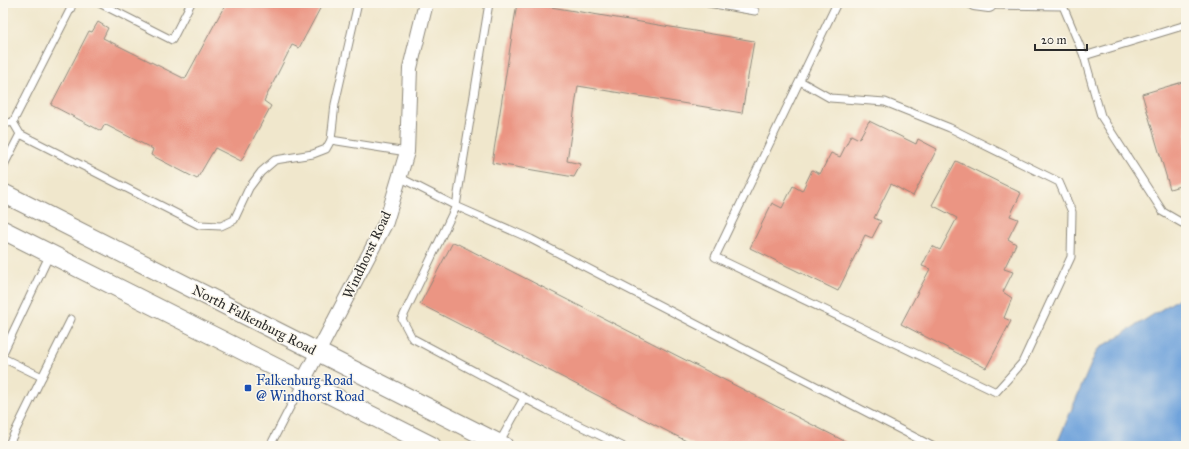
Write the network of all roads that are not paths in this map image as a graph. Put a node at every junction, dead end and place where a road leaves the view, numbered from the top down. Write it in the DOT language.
graph roads {
  1 [pos="99,3"];
  2 [pos="191,3"];
  3 [pos="358,3"];
  4 [pos="426,3"];
  5 [pos="489,3"];
  6 [pos="708,3"];
  7 [pos="837,3"];
  8 [pos="974,3"];
  9 [pos="990,5"];
  10 [pos="1062,5"];
  11 [pos="71,8"];
  12 [pos="755,11"];
  13 [pos="1186,25"];
  14 [pos="1084,56"];
  15 [pos="800,81"];
  16 [pos="13,122"];
  17 [pos="3,124"];
  18 [pos="20,134"];
  19 [pos="331,140"];
  20 [pos="407,152"];
  21 [pos="3,167"];
  22 [pos="399,177"];
  23 [pos="3,193"];
  24 [pos="456,206"];
  25 [pos="1186,222"];
  26 [pos="3,230"];
  27 [pos="50,254"];
  28 [pos="71,319"];
  29 [pos="318,352"];
  30 [pos="3,353"];
  31 [pos="3,358"];
  32 [pos="42,377"];
  33 [pos="303,381"];
  34 [pos="524,398"];
  35 [pos="502,445"];
  36 [pos="8,446"];
  37 [pos="270,446"];
  38 [pos="432,446"];
  39 [pos="622,446"];
  40 [pos="932,446"];
  1 -- 2 [label="lane"];
  3 -- 19 [label="lane"];
  4 -- 20 [label="street, Windhorst Road"];
  5 -- 24 [label="lane"];
  6 -- 12 [label="lane"];
  7 -- 15 [label="lane"];
  8 -- 9 [label="street"];
  9 -- 10 [label="lane"];
  10 -- 14 [label="lane"];
  11 -- 16 [label="lane"];
  13 -- 14 [label="lane"];
  14 -- 25 [label="lane"];
  15 -- 15 [label="lane"];
  16 -- 17 [label="lane"];
  16 -- 18 [label="lane"];
  18 -- 19 [label="lane"];
  18 -- 21 [label="lane"];
  19 -- 20 [label="lane"];
  20 -- 22 [label="street, Windhorst Road"];
  22 -- 24 [label="lane"];
  22 -- 29 [label="street, Windhorst Road"];
  23 -- 29 [label="street, North Falkenburg Road"];
  24 -- 34 [label="lane"];
  24 -- 40 [label="lane"];
  26 -- 27 [label="street"];
  27 -- 30 [label="lane"];
  27 -- 33 [label="street"];
  28 -- 32 [label="lane"];
  29 -- 33 [label="street, Windhorst Road"];
  29 -- 35 [label="street, North Falkenburg Road"];
  31 -- 32 [label="lane"];
  32 -- 36 [label="lane"];
  33 -- 37 [label="lane"];
  33 -- 38 [label="street"];
  34 -- 35 [label="lane"];
  34 -- 39 [label="lane"];
}
